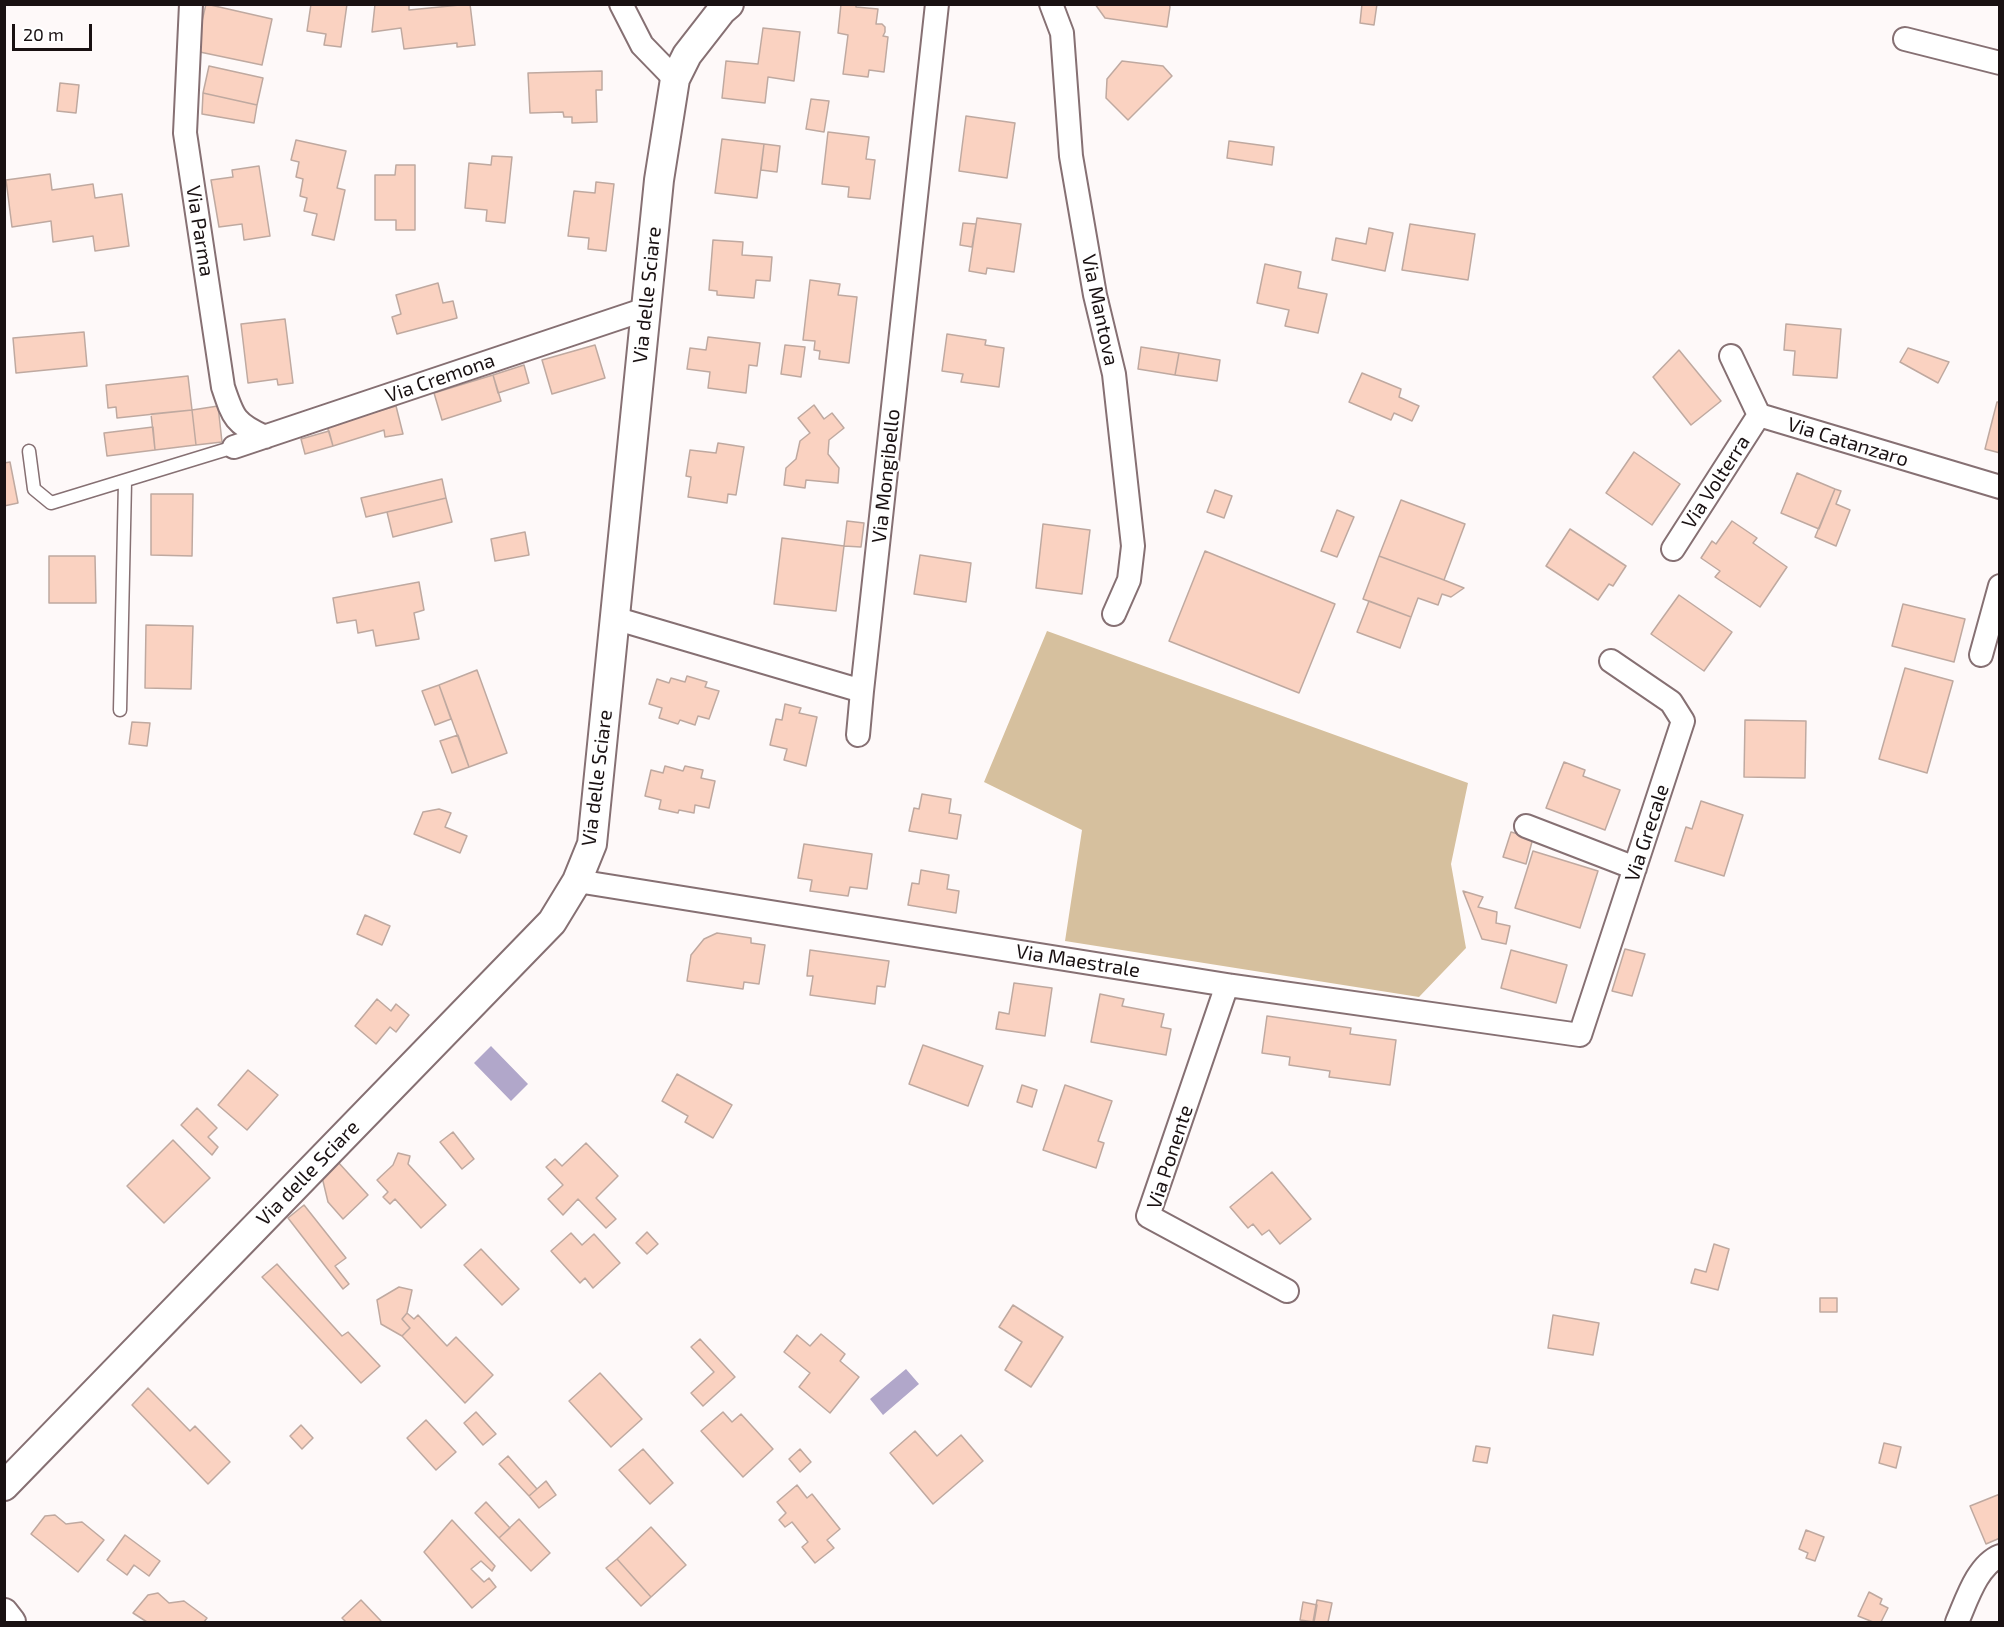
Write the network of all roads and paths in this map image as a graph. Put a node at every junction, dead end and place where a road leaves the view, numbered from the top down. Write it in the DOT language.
graph roads {
  1 [pos="191,4"];
  2 [pos="621,4"];
  3 [pos="729,4"];
  4 [pos="937,4"];
  5 [pos="1051,4"];
  6 [pos="1905,39"];
  7 [pos="2000,63"];
  8 [pos="675,79"];
  9 [pos="646,309"];
  10 [pos="1731,356"];
  11 [pos="1759,415"];
  12 [pos="265,437"];
  13 [pos="234,447"];
  14 [pos="28,451"];
  15 [pos="125,482"];
  16 [pos="2000,487"];
  17 [pos="1673,549"];
  18 [pos="2000,586"];
  19 [pos="1114,615"];
  20 [pos="614,618"];
  21 [pos="1981,655"];
  22 [pos="1611,661"];
  23 [pos="862,691"];
  24 [pos="120,710"];
  25 [pos="858,735"];
  26 [pos="1526,826"];
  27 [pos="1635,868"];
  28 [pos="577,881"];
  29 [pos="1227,985"];
  30 [pos="1580,1035"];
  31 [pos="1287,1291"];
  32 [pos="4,1486"];
  33 [pos="2000,1556"];
  34 [pos="4,1613"];
  35 [pos="10,1623"];
  36 [pos="1957,1623"];
  1 -- 12 [label="street, Via Parma"];
  2 -- 8 [label="street"];
  3 -- 8 [label="street, Via delle Sciare"];
  4 -- 23 [label="street, Via Mongibello"];
  5 -- 19 [label="street, Via Mantova"];
  6 -- 7 [label="street"];
  8 -- 9 [label="street, Via delle Sciare"];
  9 -- 12 [label="street, Via Cremona"];
  9 -- 20 [label="street, Via delle Sciare"];
  10 -- 11 [label="street"];
  11 -- 16 [label="street, Via Catanzaro"];
  11 -- 17 [label="street, Via Volterra"];
  12 -- 13 [label="street, Via Cremona"];
  13 -- 15 [label="lane"];
  14 -- 15 [label="lane"];
  15 -- 24 [label="lane"];
  18 -- 21 [label="street"];
  20 -- 23 [label="street"];
  20 -- 28 [label="street, Via delle Sciare"];
  22 -- 27 [label="street, Via Grecale"];
  23 -- 25 [label="street, Via Mongibello"];
  26 -- 27 [label="street"];
  27 -- 30 [label="street, Via Grecale"];
  28 -- 29 [label="street, Via Maestrale"];
  28 -- 32 [label="street, Via delle Sciare"];
  29 -- 30 [label="street, Via Maestrale"];
  29 -- 31 [label="street, Via Ponente"];
  33 -- 36 [label="street"];
  34 -- 35 [label="street"];
}
